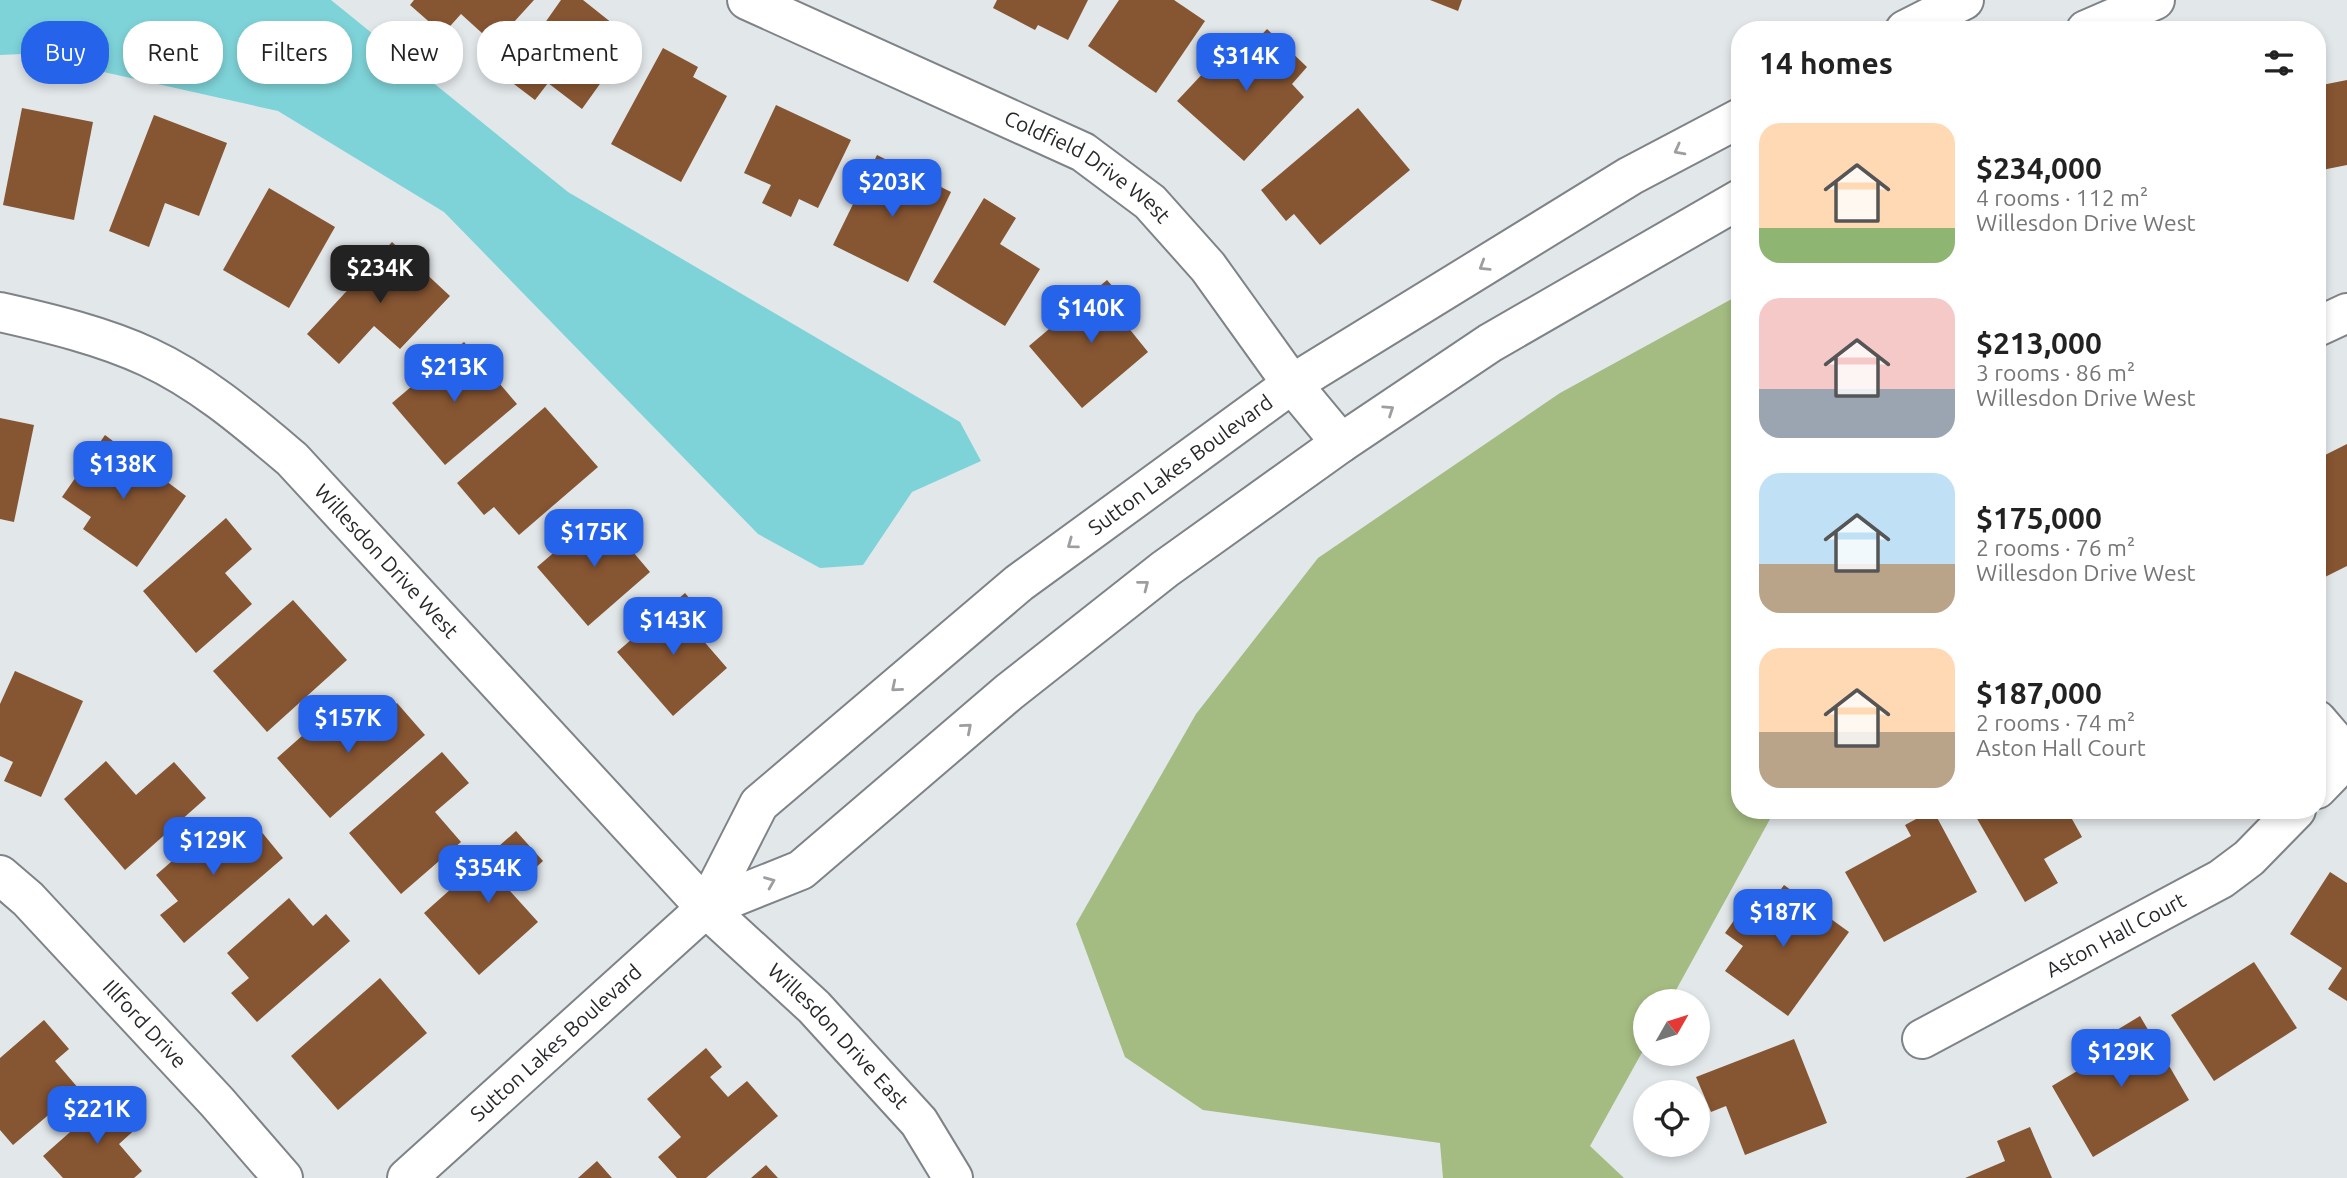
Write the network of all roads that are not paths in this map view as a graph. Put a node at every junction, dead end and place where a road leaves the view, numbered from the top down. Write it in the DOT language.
graph roads {
  1 [pos="747,0"];
  2 [pos="2155,0"];
  3 [pos="1954,9"];
  4 [pos="1926,21"];
  5 [pos="2107,21"];
  6 [pos="1731,123"];
  7 [pos="1731,204"];
  8 [pos="0,312"];
  9 [pos="2347,313"];
  10 [pos="2326,323"];
  11 [pos="1292,384"];
  12 [pos="1340,443"];
  13 [pos="2326,731"];
  14 [pos="2347,757"];
  15 [pos="2326,779"];
  16 [pos="2287,819"];
  17 [pos="0,875"];
  18 [pos="706,908"];
  19 [pos="1922,1039"];
  20 [pos="283,1178"];
  21 [pos="407,1178"];
  22 [pos="953,1178"];
  1 -- 11 [label="street, Coldfield Drive West"];
  2 -- 5 [label="street"];
  3 -- 4 [label="street"];
  6 -- 11 [label="street, Sutton Lakes Boulevard, one-way"];
  12 -- 7 [label="street, Sutton Lakes Boulevard, one-way"];
  8 -- 18 [label="street, Willesdon Drive West"];
  9 -- 10 [label="street"];
  11 -- 12 [label="street, Coldfield Drive West"];
  11 -- 18 [label="street, Sutton Lakes Boulevard, one-way"];
  18 -- 12 [label="street, Sutton Lakes Boulevard, one-way"];
  13 -- 14 [label="street"];
  14 -- 15 [label="street"];
  16 -- 19 [label="street, Aston Hall Court"];
  17 -- 20 [label="street, Illford Drive"];
  18 -- 21 [label="street, Sutton Lakes Boulevard"];
  18 -- 22 [label="street, Willesdon Drive East"];
}
